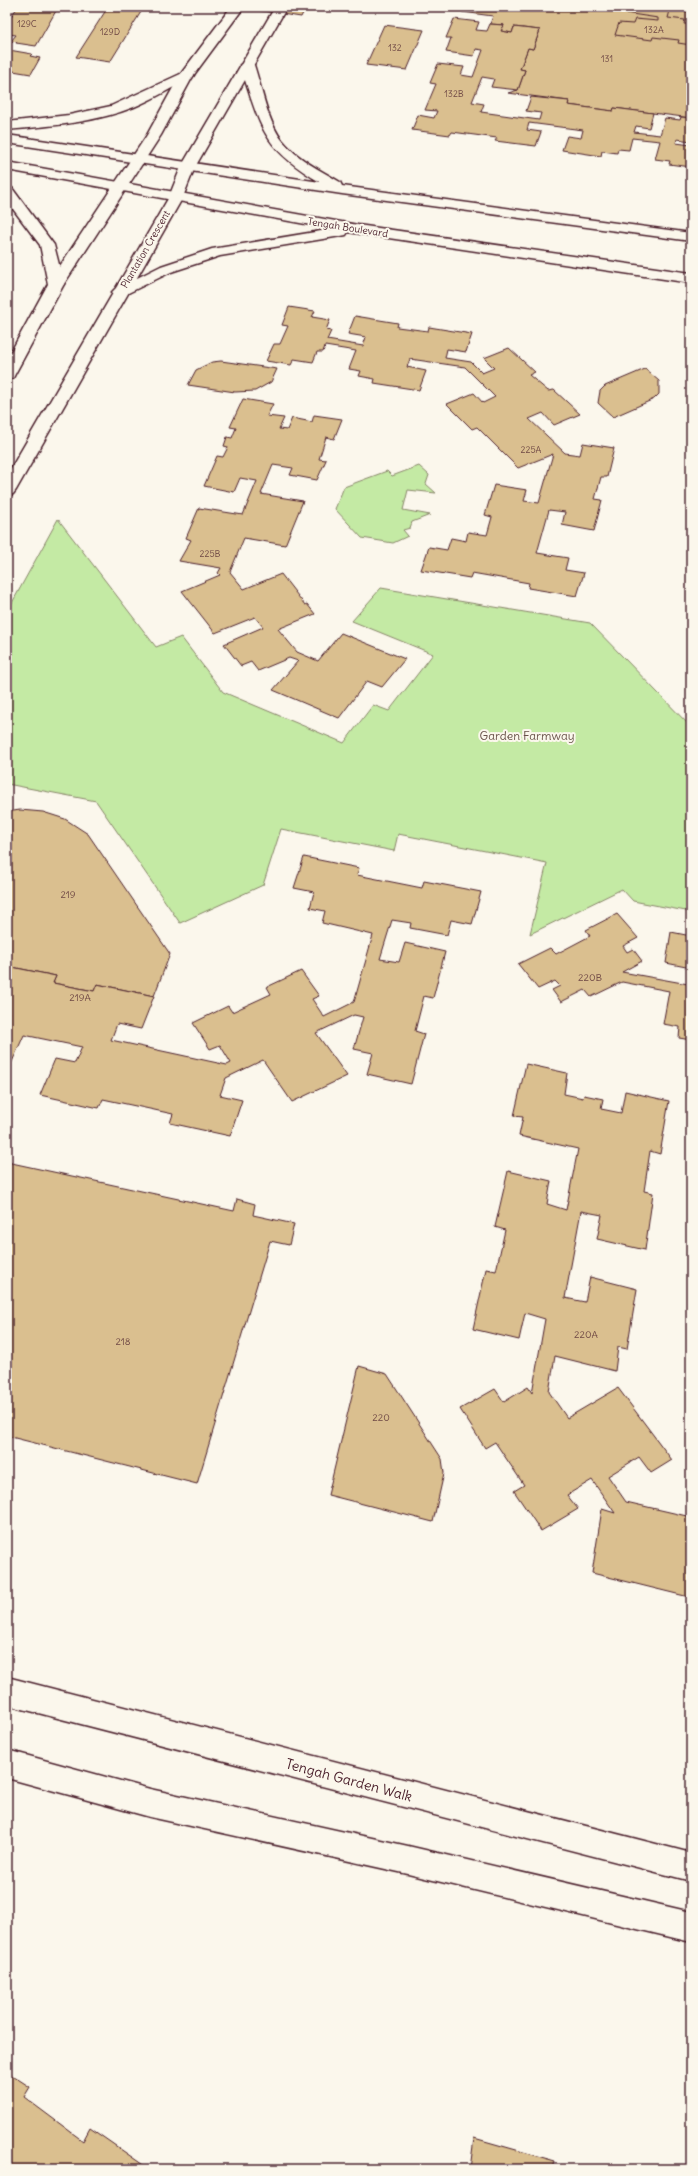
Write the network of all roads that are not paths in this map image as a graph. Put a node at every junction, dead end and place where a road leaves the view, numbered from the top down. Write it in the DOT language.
graph roads {
  1 [pos="238,7"];
  2 [pos="281,7"];
  3 [pos="247,65"];
  4 [pos="187,75"];
  5 [pos="7,126"];
  6 [pos="7,139"];
  7 [pos="137,159"];
  8 [pos="7,166"];
  9 [pos="188,166"];
  10 [pos="120,187"];
  11 [pos="342,190"];
  12 [pos="7,191"];
  13 [pos="176,197"];
  14 [pos="358,229"];
  15 [pos="691,237"];
  16 [pos="691,278"];
  17 [pos="56,284"];
  18 [pos="120,292"];
  19 [pos="7,374"];
  20 [pos="7,490"];
  21 [pos="7,1691"];
  22 [pos="7,1764"];
  23 [pos="691,1867"];
  24 [pos="691,1927"];
  1 -- 4 [label="main road"];
  2 -- 3 [label="main road, Plantation Crescent"];
  3 -- 9 [label="main road, Plantation Crescent"];
  3 -- 11 [label="main road"];
  4 -- 5 [label="main road"];
  4 -- 7 [label="main road"];
  6 -- 7 [label="main road"];
  7 -- 9 [label="main road"];
  7 -- 10 [label="main road"];
  8 -- 10 [label="main road, Tengah Boulevard"];
  9 -- 11 [label="main road"];
  9 -- 13 [label="main road, Plantation Crescent"];
  10 -- 13 [label="main road, Tengah Boulevard"];
  10 -- 17 [label="main road"];
  11 -- 15 [label="main road"];
  12 -- 17 [label="main road"];
  13 -- 14 [label="main road, Tengah Boulevard"];
  13 -- 18 [label="main road, Plantation Crescent"];
  14 -- 16 [label="main road, Tengah Boulevard"];
  14 -- 18 [label="main road"];
  17 -- 19 [label="main road"];
  18 -- 20 [label="main road, Plantation Crescent"];
  21 -- 23 [label="main road, Tengah Garden Walk"];
  22 -- 24 [label="main road"];
}
